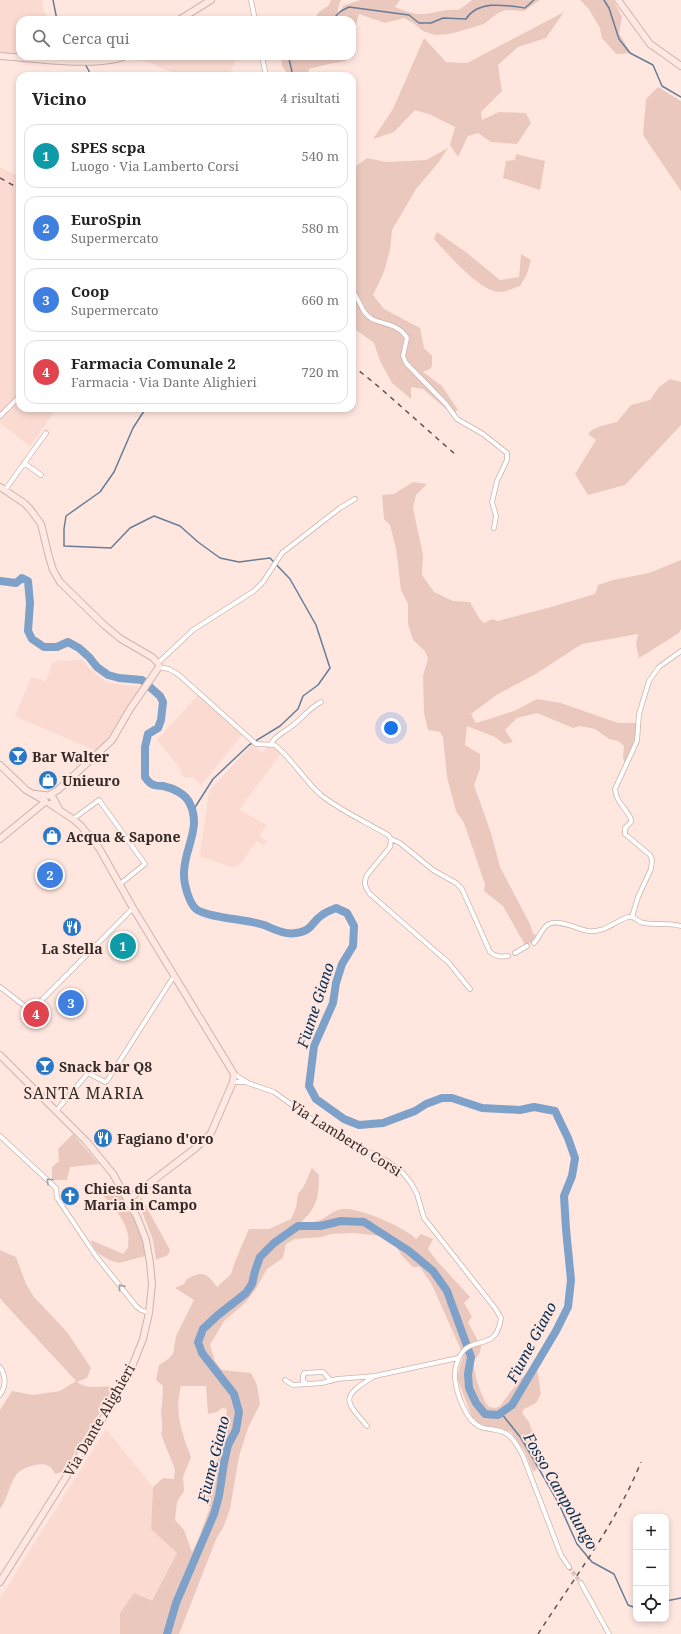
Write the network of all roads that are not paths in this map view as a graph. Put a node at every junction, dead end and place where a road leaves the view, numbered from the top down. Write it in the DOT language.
graph roads {
  1 [pos="211,0"];
  2 [pos="251,0"];
  3 [pos="618,0"];
  4 [pos="185,16"];
  5 [pos="254,16"];
  6 [pos="0,56"];
  7 [pos="16,57"];
  8 [pos="60,60"];
  9 [pos="114,60"];
  10 [pos="263,60"];
  11 [pos="681,66"];
  12 [pos="265,72"];
  13 [pos="356,296"];
  14 [pos="16,400"];
  15 [pos="0,416"];
  16 [pos="46,432"];
  17 [pos="24,463"];
  18 [pos="41,475"];
  19 [pos="2,488"];
  20 [pos="355,499"];
  21 [pos="494,528"];
  22 [pos="681,651"];
  23 [pos="158,665"];
  24 [pos="321,702"];
  25 [pos="271,744"];
  26 [pos="0,765"];
  27 [pos="32,794"];
  28 [pos="49,800"];
  29 [pos="36,811"];
  30 [pos="73,819"];
  31 [pos="0,839"];
  32 [pos="391,839"];
  33 [pos="120,884"];
  34 [pos="132,908"];
  35 [pos="632,917"];
  36 [pos="681,926"];
  37 [pos="534,943"];
  38 [pos="527,946"];
  39 [pos="515,953"];
  40 [pos="508,956"];
  41 [pos="174,976"];
  42 [pos="0,987"];
  43 [pos="470,989"];
  44 [pos="0,1054"];
  45 [pos="234,1074"];
  46 [pos="233,1082"];
  47 [pos="248,1082"];
  48 [pos="56,1110"];
  49 [pos="0,1136"];
  50 [pos="128,1198"];
  51 [pos="148,1314"];
  52 [pos="458,1358"];
  53 [pos="0,1367"];
  54 [pos="375,1376"];
  55 [pos="285,1380"];
  56 [pos="331,1381"];
  57 [pos="306,1383"];
  58 [pos="0,1395"];
  59 [pos="367,1426"];
  60 [pos="569,1567"];
  61 [pos="0,1582"];
  62 [pos="581,1583"];
  63 [pos="609,1634"];
  1 -- 4 [label="main road"];
  2 -- 5 [label="street"];
  3 -- 11 [label="main road"];
  6 -- 7 [label="main road"];
  8 -- 9 [label="main road"];
  10 -- 12 [label="street"];
  13 -- 21 [label="street"];
  14 -- 15 [label="street"];
  16 -- 17 [label="street"];
  17 -- 18 [label="street"];
  17 -- 19 [label="street"];
  19 -- 23 [label="main road"];
  20 -- 23 [label="street"];
  22 -- 35 [label="street"];
  23 -- 25 [label="street"];
  23 -- 28 [label="main road"];
  24 -- 25 [label="street"];
  25 -- 32 [label="street"];
  26 -- 27 [label="main road"];
  27 -- 28 [label="main road"];
  27 -- 29 [label="main road"];
  28 -- 29 [label="main road"];
  28 -- 30 [label="main road, Via Lamberto Corsi"];
  29 -- 31 [label="main road"];
  30 -- 33 [label="main road, Via Lamberto Corsi"];
  30 -- 33 [label="street"];
  32 -- 40 [label="street"];
  32 -- 43 [label="street"];
  33 -- 34 [label="main road, Via Lamberto Corsi"];
  34 -- 41 [label="main road, Via Lamberto Corsi"];
  34 -- 42 [label="street"];
  35 -- 36 [label="street"];
  35 -- 37 [label="street"];
  38 -- 39 [label="street"];
  41 -- 45 [label="main road, Via Lamberto Corsi"];
  41 -- 48 [label="street"];
  44 -- 48 [label="main road, Via Dante Alighieri"];
  45 -- 46 [label="main road"];
  45 -- 47 [label="street, Via Lamberto Corsi"];
  46 -- 47 [label="street, Via Lamberto Corsi"];
  46 -- 50 [label="main road"];
  47 -- 52 [label="street, Via Lamberto Corsi"];
  48 -- 50 [label="main road, Via Dante Alighieri"];
  51 -- 49 [label="street, one-way"];
  50 -- 51 [label="main road, Via Dante Alighieri"];
  51 -- 61 [label="main road, Via Dante Alighieri"];
  52 -- 54 [label="street"];
  52 -- 60 [label="street"];
  53 -- 58 [label="street"];
  54 -- 56 [label="street"];
  54 -- 59 [label="street"];
  55 -- 57 [label="street"];
  56 -- 57 [label="street"];
  56 -- 57 [label="street"];
  62 -- 63 [label="street"];
}
